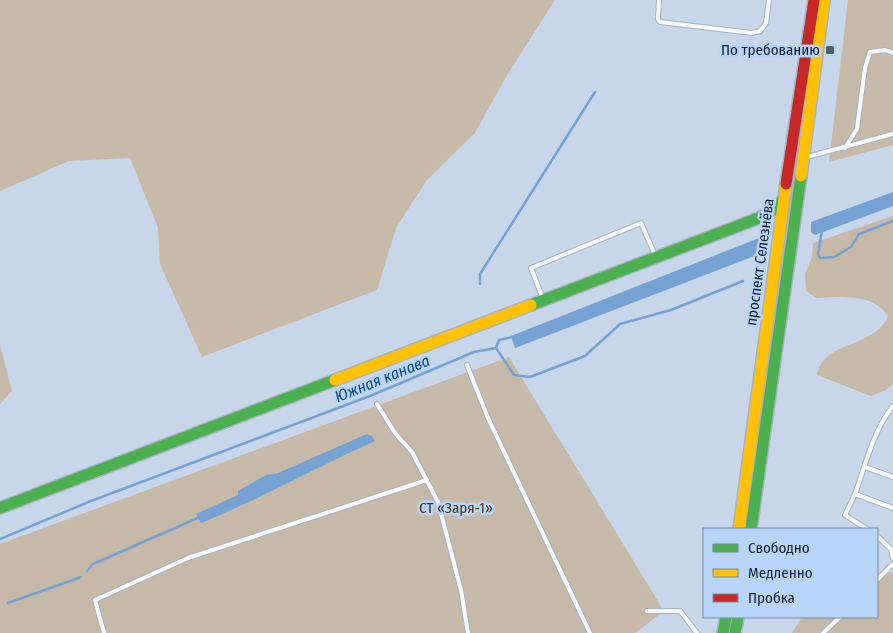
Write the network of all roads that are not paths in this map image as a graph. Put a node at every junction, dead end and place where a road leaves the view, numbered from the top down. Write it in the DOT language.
graph roads {
  1 [pos="659,0"];
  2 [pos="769,0"];
  3 [pos="814,0"];
  4 [pos="824,0"];
  5 [pos="893,53"];
  6 [pos="893,134"];
  7 [pos="845,148"];
  8 [pos="804,157"];
  9 [pos="784,198"];
  10 [pos="763,216"];
  11 [pos="780,225"];
  12 [pos="656,257"];
  13 [pos="544,301"];
  14 [pos="467,366"];
  15 [pos="377,404"];
  16 [pos="893,406"];
  17 [pos="865,466"];
  18 [pos="893,477"];
  19 [pos="427,480"];
  20 [pos="856,494"];
  21 [pos="0,508"];
  22 [pos="893,508"];
  23 [pos="739,528"];
  24 [pos="752,528"];
  25 [pos="865,528"];
  26 [pos="878,537"];
  27 [pos="893,558"];
  28 [pos="893,564"];
  29 [pos="878,579"];
  30 [pos="647,611"];
  31 [pos="726,618"];
  32 [pos="738,618"];
  33 [pos="839,618"];
  34 [pos="104,633"];
  35 [pos="468,633"];
  36 [pos="590,633"];
  37 [pos="697,633"];
  38 [pos="723,633"];
  39 [pos="735,633"];
  40 [pos="823,633"];
  1 -- 2 [label="lane"];
  3 -- 9 [label="main road, проспект Селезнёва"];
  4 -- 8 [label="main road, проспект Селезнёва"];
  5 -- 7 [label="lane"];
  6 -- 7 [label="lane"];
  7 -- 8 [label="lane"];
  8 -- 24 [label="main road, проспект Селезнёва"];
  9 -- 10 [label="main road"];
  9 -- 11 [label="main road, проспект Селезнёва"];
  10 -- 11 [label="main road"];
  10 -- 12 [label="main road"];
  11 -- 23 [label="main road, проспект Селезнёва"];
  12 -- 13 [label="main road"];
  12 -- 13 [label="lane"];
  13 -- 21 [label="main road"];
  14 -- 36 [label="lane"];
  15 -- 19 [label="lane"];
  16 -- 17 [label="lane"];
  17 -- 18 [label="lane"];
  17 -- 20 [label="lane"];
  19 -- 34 [label="lane"];
  19 -- 35 [label="lane"];
  20 -- 22 [label="lane"];
  20 -- 25 [label="lane"];
  26 -- 27 [label="lane"];
  28 -- 29 [label="lane"];
  30 -- 37 [label="lane"];
  31 -- 38 [label="main road"];
  32 -- 39 [label="main road"];
  33 -- 40 [label="lane"];
}
